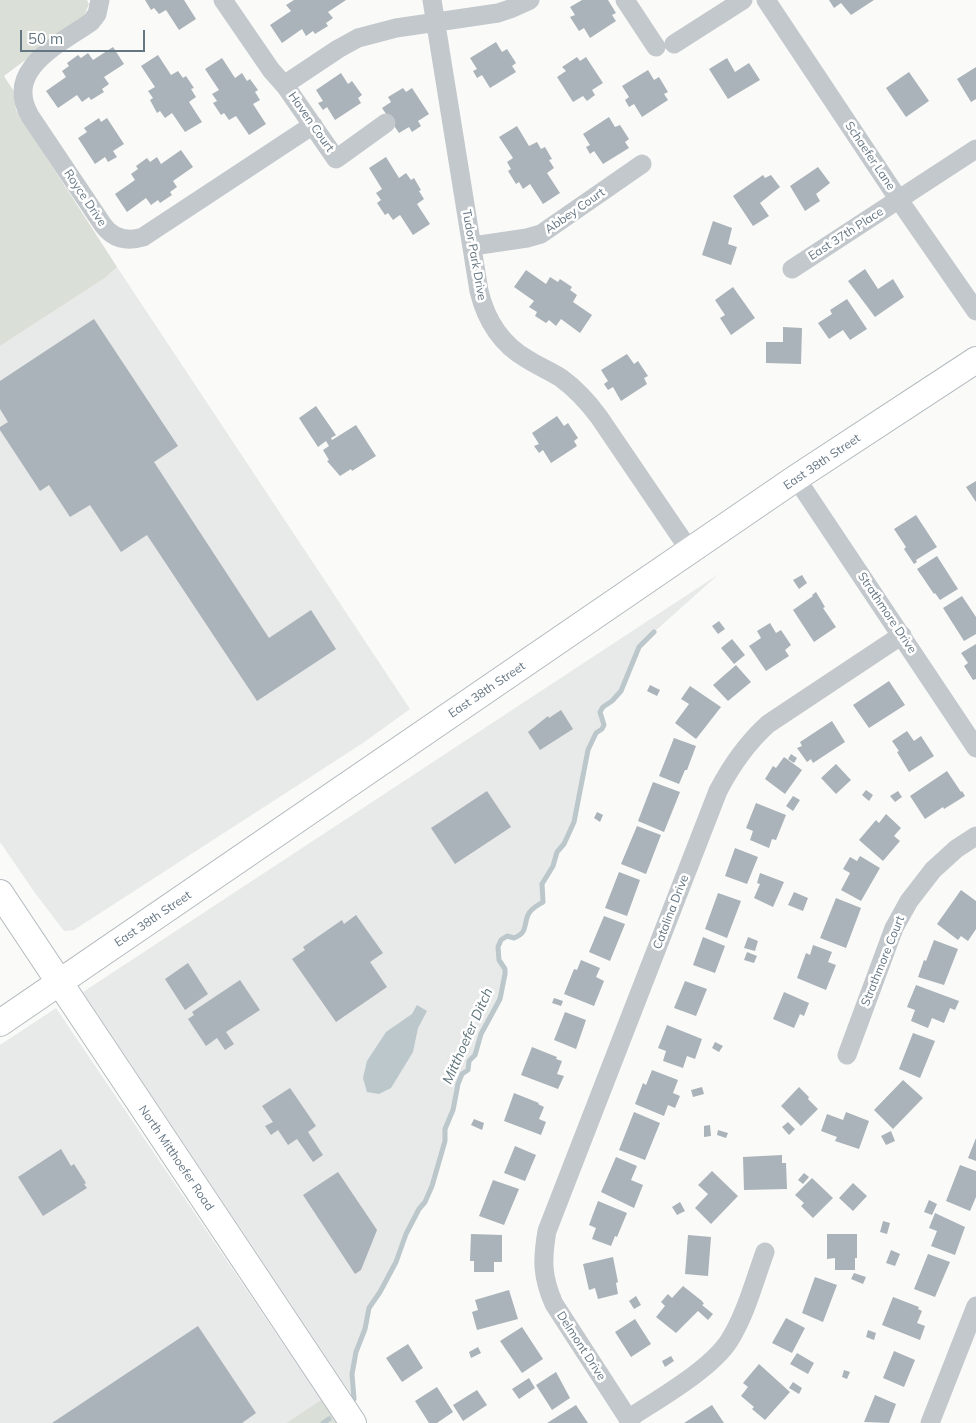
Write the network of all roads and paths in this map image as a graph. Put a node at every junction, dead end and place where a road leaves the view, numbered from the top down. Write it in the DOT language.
graph roads {
  1 [pos="100,0"];
  2 [pos="223,0"];
  3 [pos="432,0"];
  4 [pos="530,0"];
  5 [pos="624,0"];
  6 [pos="743,0"];
  7 [pos="766,0"];
  8 [pos="436,22"];
  9 [pos="284,85"];
  10 [pos="386,123"];
  11 [pos="313,125"];
  12 [pos="976,149"];
  13 [pos="642,164"];
  14 [pos="899,200"];
  15 [pos="473,246"];
  16 [pos="792,270"];
  17 [pos="976,311"];
  18 [pos="976,360"];
  19 [pos="796,478"];
  20 [pos="690,551"];
  21 [pos="902,635"];
  22 [pos="976,748"];
  23 [pos="976,836"];
  24 [pos="0,894"];
  25 [pos="60,983"];
  26 [pos="0,1024"];
  27 [pos="847,1055"];
  28 [pos="765,1252"];
  29 [pos="543,1264"];
  30 [pos="976,1306"];
  31 [pos="630,1421"];
  32 [pos="352,1423"];
  33 [pos="930,1423"];
  1 -- 11 [label="street, Royce Drive"];
  2 -- 9 [label="street, Haven Court"];
  3 -- 8 [label="street, Tudor Park Drive"];
  4 -- 8 [label="street"];
  5 -- 6 [label="street"];
  7 -- 14 [label="street, Schaefer Lane"];
  8 -- 9 [label="street"];
  8 -- 15 [label="street, Tudor Park Drive"];
  9 -- 11 [label="street, Haven Court"];
  10 -- 11 [label="street, Haven Court"];
  12 -- 14 [label="street, East 37th Place"];
  13 -- 15 [label="street, Abbey Court"];
  14 -- 16 [label="street, East 37th Place"];
  14 -- 17 [label="street, Schaefer Lane"];
  15 -- 20 [label="street, Tudor Park Drive"];
  18 -- 19 [label="main road, East 38th Street"];
  19 -- 20 [label="main road, East 38th Street"];
  19 -- 21 [label="street, Strathmore Drive"];
  20 -- 25 [label="main road, East 38th Street"];
  21 -- 22 [label="street, Strathmore Drive"];
  21 -- 29 [label="street, Catalina Drive"];
  23 -- 27 [label="street, Strathmore Court"];
  24 -- 25 [label="main road, North Mitthoefer Road"];
  25 -- 26 [label="main road, East 38th Street"];
  25 -- 32 [label="main road, North Mitthoefer Road"];
  28 -- 31 [label="street"];
  29 -- 31 [label="street, Delmont Drive"];
  30 -- 33 [label="street"];
}
